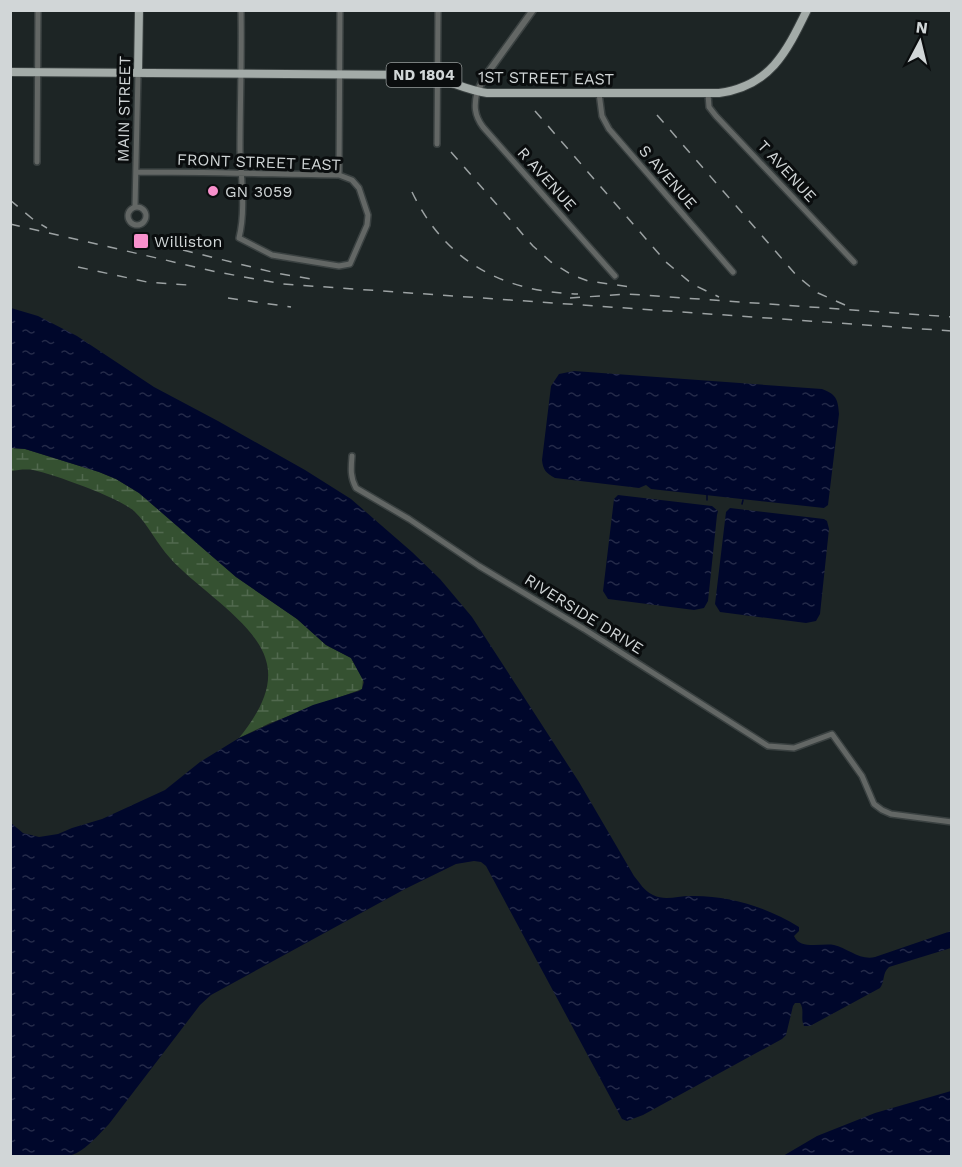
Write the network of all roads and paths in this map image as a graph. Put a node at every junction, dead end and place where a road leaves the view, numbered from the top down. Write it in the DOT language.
graph roads {
  1 [pos="38,10"];
  2 [pos="139,10"];
  3 [pos="242,10"];
  4 [pos="340,10"];
  5 [pos="438,10"];
  6 [pos="532,10"];
  7 [pos="807,10"];
  8 [pos="10,72"];
  9 [pos="37,72"];
  10 [pos="138,73"];
  11 [pos="240,74"];
  12 [pos="340,74"];
  13 [pos="437,77"];
  14 [pos="477,92"];
  15 [pos="599,93"];
  16 [pos="708,94"];
  17 [pos="437,144"];
  18 [pos="37,162"];
  19 [pos="137,172"];
  20 [pos="241,173"];
  21 [pos="339,175"];
  22 [pos="135,207"];
  23 [pos="854,262"];
  24 [pos="733,272"];
  25 [pos="615,276"];
  26 [pos="352,456"];
  27 [pos="951,822"];
  1 -- 9 [label="street"];
  2 -- 10 [label="main road, MAIN STREET"];
  3 -- 11 [label="street"];
  4 -- 12 [label="street"];
  5 -- 13 [label="street"];
  6 -- 14 [label="street"];
  7 -- 16 [label="main road, 1ST STREET EAST / ND 1804"];
  8 -- 9 [label="main road, 1ST STREET EAST"];
  9 -- 10 [label="main road, 1ST STREET EAST"];
  9 -- 18 [label="street"];
  10 -- 11 [label="main road, 1ST STREET EAST / ND 1804"];
  10 -- 19 [label="street, MAIN STREET"];
  11 -- 12 [label="main road, 1ST STREET EAST / ND 1804"];
  11 -- 20 [label="street"];
  12 -- 13 [label="main road, 1ST STREET EAST / ND 1804"];
  12 -- 21 [label="street"];
  13 -- 14 [label="main road, 1ST STREET EAST / ND 1804"];
  13 -- 17 [label="street"];
  14 -- 15 [label="main road, 1ST STREET EAST / ND 1804"];
  14 -- 25 [label="street, R AVENUE"];
  15 -- 16 [label="main road, 1ST STREET EAST / ND 1804"];
  15 -- 24 [label="street, S AVENUE"];
  16 -- 23 [label="street, T AVENUE"];
  19 -- 20 [label="street, FRONT STREET EAST"];
  19 -- 22 [label="street, MAIN STREET"];
  20 -- 21 [label="street, FRONT STREET EAST"];
  20 -- 21 [label="street, FRONT STREET EAST"];
  26 -- 27 [label="street, RIVERSIDE DRIVE"];
}
